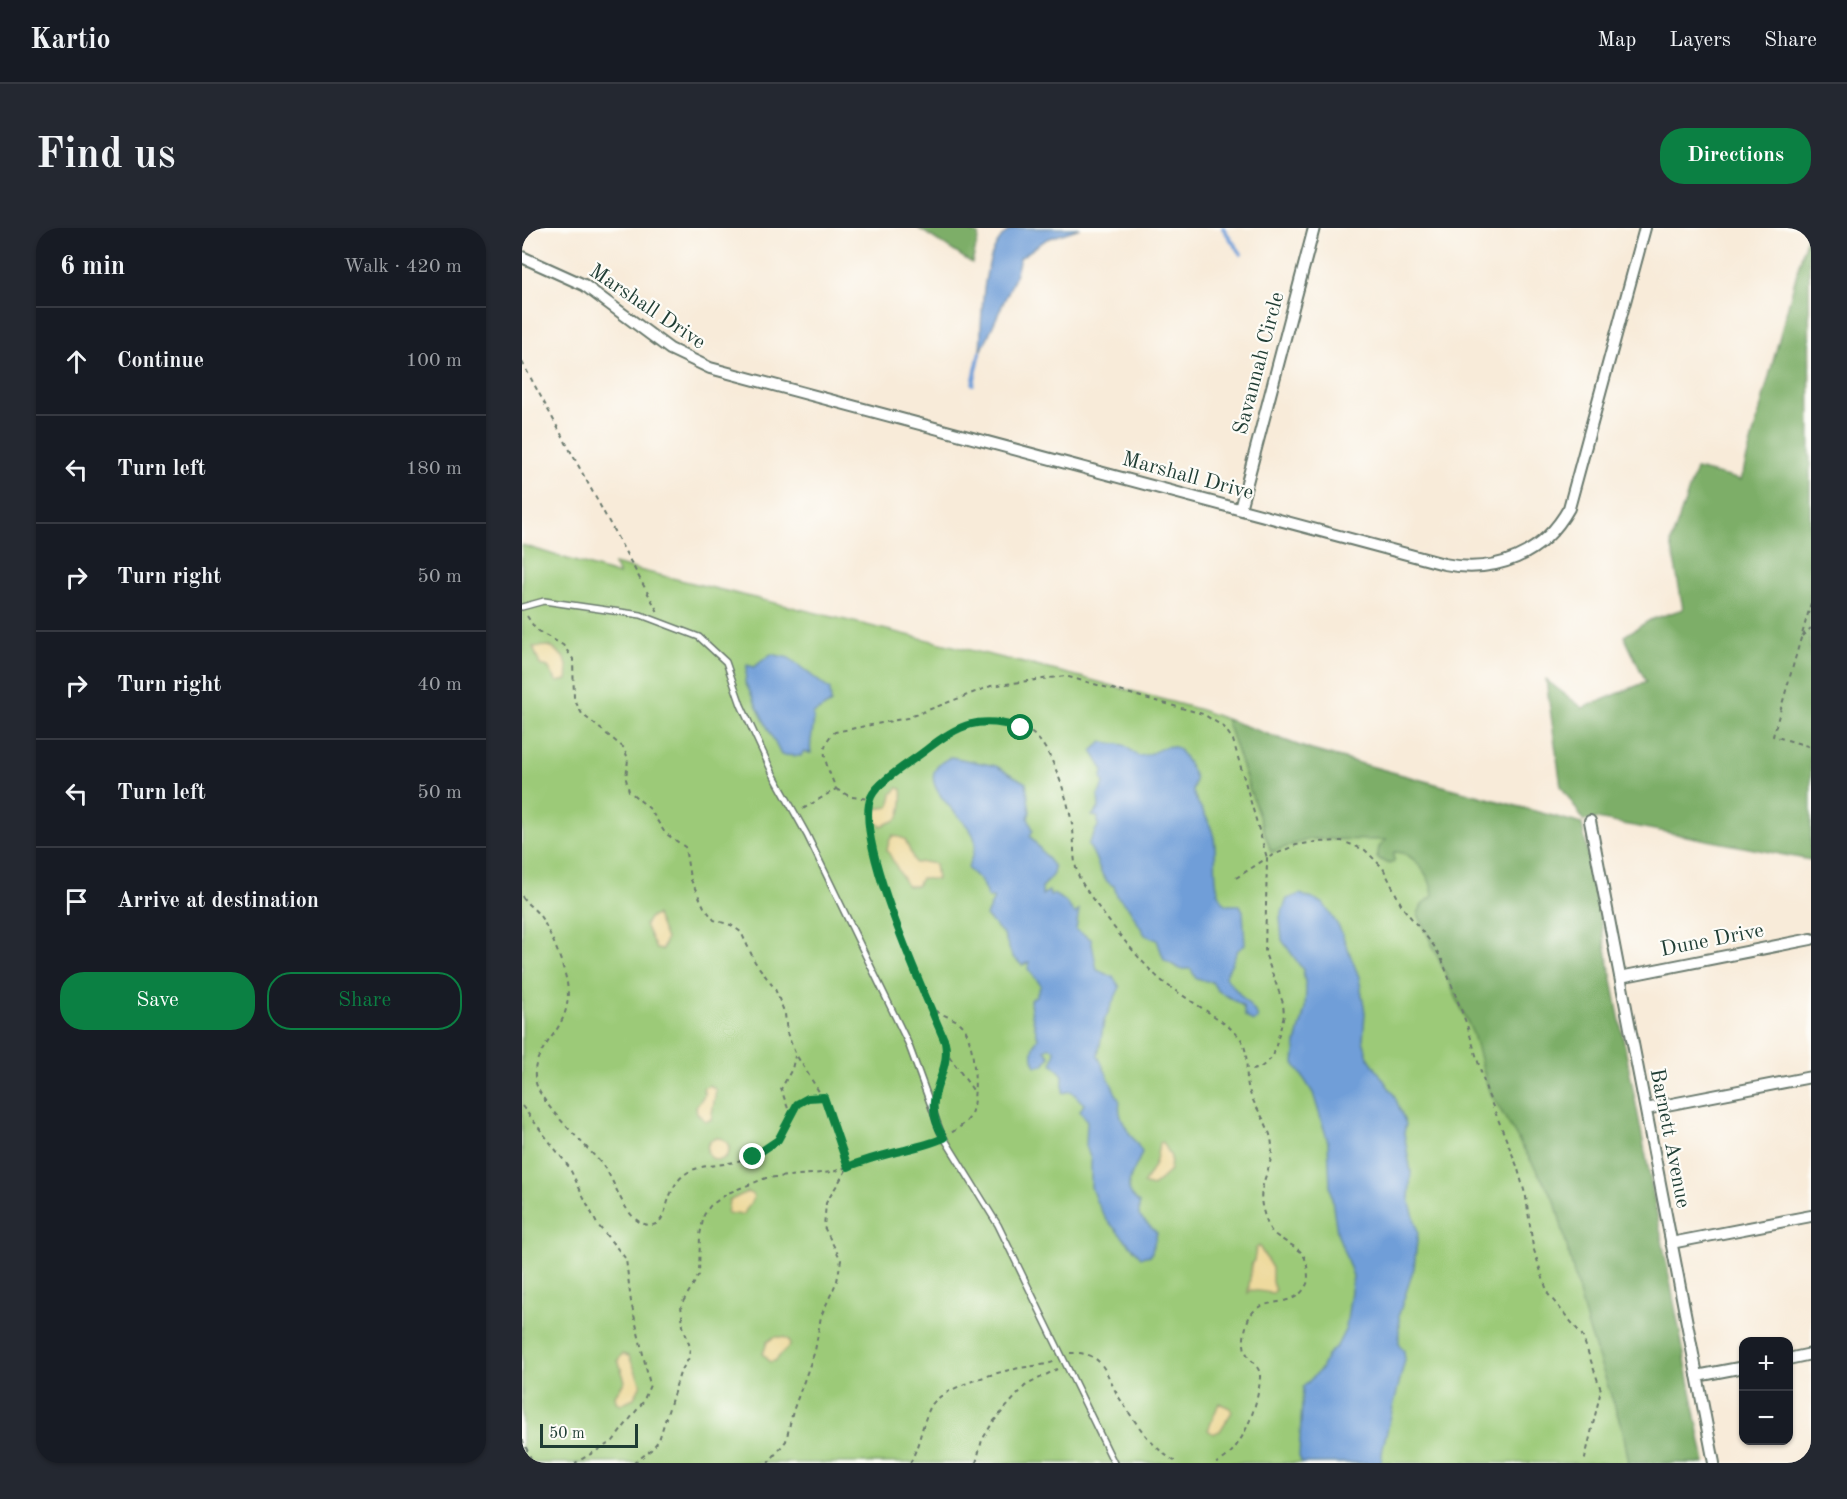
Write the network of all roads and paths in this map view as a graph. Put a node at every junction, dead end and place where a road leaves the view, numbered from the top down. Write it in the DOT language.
graph roads {
  1 [pos="1314,228"];
  2 [pos="1645,228"];
  3 [pos="522,257"];
  4 [pos="522,362"];
  5 [pos="1240,509"];
  6 [pos="1811,603"];
  7 [pos="522,608"];
  8 [pos="664,623"];
  9 [pos="1811,628"];
  10 [pos="1801,637"];
  11 [pos="1811,747"];
  12 [pos="836,789"];
  13 [pos="870,799"];
  14 [pos="797,816"];
  15 [pos="1590,821"];
  16 [pos="1267,858"];
  17 [pos="1236,878"];
  18 [pos="522,896"];
  19 [pos="1811,939"];
  20 [pos="1620,977"];
  21 [pos="932,1008"];
  22 [pos="795,1053"];
  23 [pos="947,1053"];
  24 [pos="1247,1071"];
  25 [pos="1811,1077"];
  26 [pos="975,1093"];
  27 [pos="824,1097"];
  28 [pos="522,1106"];
  29 [pos="932,1107"];
  30 [pos="1646,1109"];
  31 [pos="790,1114"];
  32 [pos="944,1138"];
  33 [pos="848,1167"];
  34 [pos="1811,1216"];
  35 [pos="1671,1243"];
  36 [pos="1811,1354"];
  37 [pos="1064,1358"];
  38 [pos="1793,1358"];
  39 [pos="1739,1368"];
  40 [pos="1697,1376"];
  41 [pos="522,1439"];
  42 [pos="533,1463"];
  43 [pos="575,1463"];
  44 [pos="634,1463"];
  45 [pos="768,1463"];
  46 [pos="910,1463"];
  47 [pos="976,1463"];
  48 [pos="1114,1463"];
  49 [pos="1178,1463"];
  50 [pos="1216,1463"];
  51 [pos="1584,1463"];
  52 [pos="1714,1463"];
  1 -- 5 [label="street, Savannah Circle"];
  2 -- 5 [label="street, Marshall Drive"];
  3 -- 5 [label="street, Marshall Drive"];
  4 -- 8 [label="path"];
  6 -- 10 [label="path"];
  7 -- 8 [label="lane"];
  7 -- 22 [label="path"];
  8 -- 14 [label="lane"];
  9 -- 10 [label="path"];
  10 -- 11 [label="path"];
  12 -- 13 [label="path"];
  12 -- 14 [label="path"];
  12 -- 16 [label="path"];
  13 -- 21 [label="path"];
  13 -- 24 [label="path"];
  14 -- 29 [label="lane"];
  15 -- 20 [label="street, Barnett Avenue"];
  16 -- 17 [label="path"];
  16 -- 24 [label="path"];
  16 -- 51 [label="path"];
  18 -- 31 [label="path"];
  19 -- 20 [label="street, Dune Drive"];
  20 -- 30 [label="street, Barnett Avenue"];
  21 -- 23 [label="path"];
  21 -- 26 [label="path"];
  22 -- 27 [label="path"];
  22 -- 31 [label="path"];
  23 -- 26 [label="path"];
  23 -- 29 [label="path"];
  24 -- 50 [label="path"];
  25 -- 30 [label="street"];
  26 -- 32 [label="path"];
  27 -- 31 [label="path"];
  27 -- 33 [label="path"];
  28 -- 43 [label="path"];
  29 -- 32 [label="lane"];
  30 -- 35 [label="street, Barnett Avenue"];
  32 -- 33 [label="path"];
  32 -- 37 [label="lane"];
  33 -- 44 [label="path"];
  33 -- 45 [label="path"];
  34 -- 35 [label="street"];
  35 -- 40 [label="street, Barnett Avenue"];
  36 -- 38 [label="street"];
  37 -- 46 [label="path"];
  37 -- 47 [label="path"];
  37 -- 48 [label="lane"];
  37 -- 49 [label="path"];
  39 -- 40 [label="street"];
  40 -- 52 [label="street, Barnett Avenue"];
  41 -- 42 [label="path"];
}
